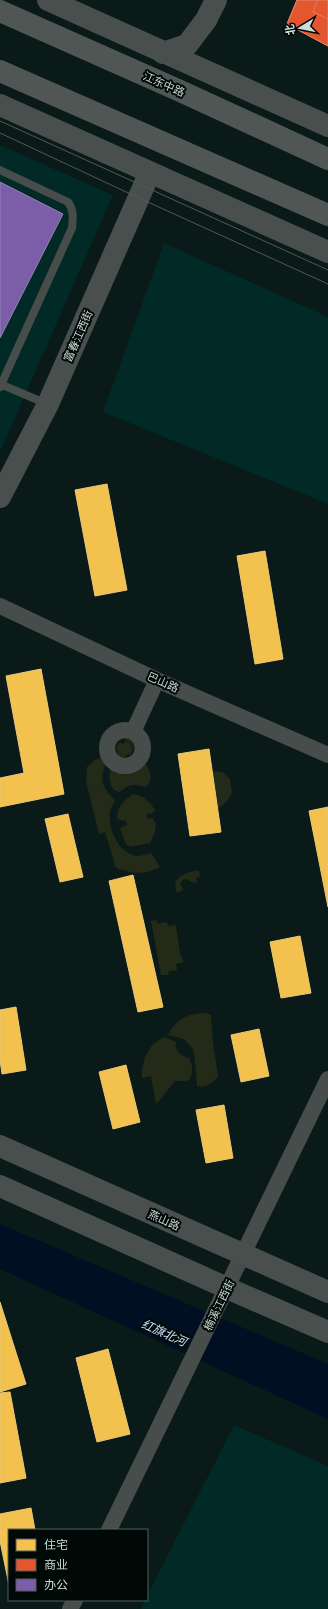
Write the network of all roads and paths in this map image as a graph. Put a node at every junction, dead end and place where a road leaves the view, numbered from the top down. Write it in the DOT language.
graph roads {
  1 [pos="48,0"];
  2 [pos="216,0"];
  3 [pos="0,11"];
  4 [pos="163,52"];
  5 [pos="0,70"];
  6 [pos="0,105"];
  7 [pos="328,126"];
  8 [pos="328,159"];
  9 [pos="0,170"];
  10 [pos="150,172"];
  11 [pos="328,215"];
  12 [pos="328,252"];
  13 [pos="0,385"];
  14 [pos="48,404"];
  15 [pos="0,497"];
  16 [pos="0,606"];
  17 [pos="157,680"];
  18 [pos="133,732"];
  19 [pos="328,755"];
  20 [pos="328,1079"];
  21 [pos="0,1146"];
  22 [pos="0,1186"];
  23 [pos="243,1255"];
  24 [pos="227,1288"];
  25 [pos="328,1292"];
  26 [pos="328,1332"];
  27 [pos="109,1529"];
  1 -- 4 [label="street"];
  2 -- 4 [label="street"];
  3 -- 8 [label="main road, 江东中路"];
  4 -- 7 [label="street"];
  5 -- 11 [label="main road"];
  6 -- 10 [label="street"];
  9 -- 13 [label="lane"];
  10 -- 12 [label="street"];
  10 -- 14 [label="street, 富春江西街"];
  13 -- 14 [label="lane"];
  14 -- 15 [label="street, 富春江西街"];
  16 -- 17 [label="street, 巴山路"];
  17 -- 18 [label="street"];
  17 -- 19 [label="street, 巴山路"];
  20 -- 23 [label="street, 楠溪江西街"];
  21 -- 23 [label="street, 燕山路"];
  22 -- 24 [label="street"];
  23 -- 24 [label="street, 楠溪江西街"];
  23 -- 25 [label="street, 燕山路"];
  24 -- 26 [label="street"];
  24 -- 27 [label="street, 楠溪江西街"];
}
